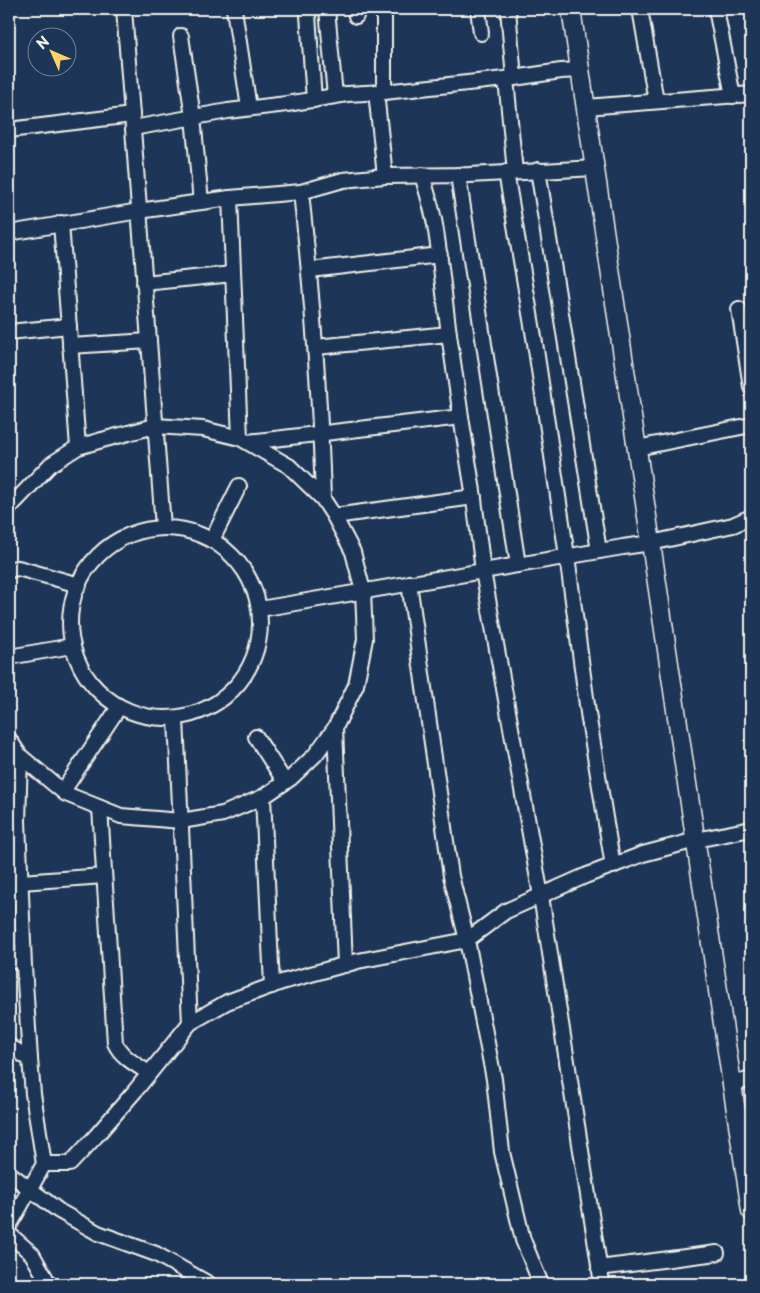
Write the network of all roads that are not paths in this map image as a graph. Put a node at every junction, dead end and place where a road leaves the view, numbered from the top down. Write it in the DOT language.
graph roads {
  1 [pos="124,9"];
  2 [pos="234,9"];
  3 [pos="327,9"];
  4 [pos="384,9"];
  5 [pos="478,9"];
  6 [pos="508,9"];
  7 [pos="571,9"];
  8 [pos="640,9"];
  9 [pos="716,9"];
  10 [pos="308,15"];
  11 [pos="481,33"];
  12 [pos="181,36"];
  13 [pos="580,70"];
  14 [pos="510,79"];
  15 [pos="380,92"];
  16 [pos="751,94"];
  17 [pos="335,96"];
  18 [pos="733,96"];
  19 [pos="314,100"];
  20 [pos="656,101"];
  21 [pos="586,107"];
  22 [pos="248,108"];
  23 [pos="193,117"];
  24 [pos="132,121"];
  25 [pos="9,130"];
  26 [pos="595,168"];
  27 [pos="538,170"];
  28 [pos="511,172"];
  29 [pos="458,175"];
  30 [pos="385,176"];
  31 [pos="422,176"];
  32 [pos="301,192"];
  33 [pos="230,198"];
  34 [pos="201,202"];
  35 [pos="139,211"];
  36 [pos="61,223"];
  37 [pos="9,233"];
  38 [pos="440,254"];
  39 [pos="310,270"];
  40 [pos="233,274"];
  41 [pos="144,283"];
  42 [pos="739,309"];
  43 [pos="69,326"];
  44 [pos="9,332"];
  45 [pos="449,334"];
  46 [pos="149,341"];
  47 [pos="70,346"];
  48 [pos="316,347"];
  49 [pos="751,387"];
  50 [pos="461,417"];
  51 [pos="751,425"];
  52 [pos="155,426"];
  53 [pos="321,433"];
  54 [pos="244,440"];
  55 [pos="78,447"];
  56 [pos="637,448"];
  57 [pos="239,486"];
  58 [pos="474,497"];
  59 [pos="323,499"];
  60 [pos="9,503"];
  61 [pos="334,516"];
  62 [pos="751,517"];
  63 [pos="163,527"];
  64 [pos="212,540"];
  65 [pos="651,543"];
  66 [pos="598,551"];
  67 [pos="567,556"];
  68 [pos="518,565"];
  69 [pos="9,571"];
  70 [pos="483,571"];
  71 [pos="409,584"];
  72 [pos="78,585"];
  73 [pos="364,591"];
  74 [pos="260,609"];
  75 [pos="72,646"];
  76 [pos="9,657"];
  77 [pos="119,707"];
  78 [pos="176,719"];
  79 [pos="335,728"];
  80 [pos="256,737"];
  81 [pos="9,739"];
  82 [pos="16,760"];
  83 [pos="286,782"];
  84 [pos="63,791"];
  85 [pos="263,797"];
  86 [pos="100,808"];
  87 [pos="14,821"];
  88 [pos="181,821"];
  89 [pos="751,829"];
  90 [pos="696,840"];
  91 [pos="613,866"];
  92 [pos="104,876"];
  93 [pos="21,882"];
  94 [pos="541,896"];
  95 [pos="467,940"];
  96 [pos="9,955"];
  97 [pos="345,965"];
  98 [pos="24,966"];
  99 [pos="272,986"];
  100 [pos="190,1023"];
  101 [pos="9,1046"];
  102 [pos="30,1059"];
  103 [pos="149,1073"];
  104 [pos="751,1079"];
  105 [pos="732,1084"];
  106 [pos="737,1115"];
  107 [pos="751,1129"];
  108 [pos="44,1164"];
  109 [pos="9,1173"];
  110 [pos="30,1189"];
  111 [pos="751,1211"];
  112 [pos="9,1226"];
  113 [pos="9,1234"];
  114 [pos="717,1253"];
  115 [pos="599,1268"];
  116 [pos="48,1284"];
  117 [pos="209,1284"];
  118 [pos="541,1284"];
  119 [pos="602,1284"];
  1 -- 24 [label="street"];
  2 -- 22 [label="street"];
  3 -- 17 [label="street"];
  4 -- 15 [label="street"];
  5 -- 11 [label="street"];
  6 -- 14 [label="street"];
  7 -- 13 [label="main road"];
  8 -- 20 [label="street"];
  9 -- 18 [label="street"];
  10 -- 19 [label="street"];
  12 -- 23 [label="street"];
  13 -- 14 [label="street"];
  13 -- 21 [label="main road"];
  14 -- 15 [label="street"];
  14 -- 28 [label="street"];
  15 -- 17 [label="street"];
  15 -- 30 [label="street"];
  16 -- 18 [label="street"];
  17 -- 19 [label="street"];
  18 -- 20 [label="street"];
  19 -- 22 [label="street"];
  20 -- 21 [label="street"];
  21 -- 26 [label="main road"];
  22 -- 23 [label="street"];
  23 -- 24 [label="street"];
  23 -- 34 [label="street"];
  24 -- 25 [label="street"];
  24 -- 35 [label="street"];
  26 -- 27 [label="street"];
  26 -- 56 [label="main road"];
  27 -- 28 [label="street"];
  27 -- 66 [label="street"];
  28 -- 29 [label="street"];
  28 -- 67 [label="street"];
  29 -- 31 [label="street"];
  29 -- 68 [label="street"];
  30 -- 31 [label="street"];
  30 -- 32 [label="street"];
  31 -- 38 [label="street"];
  32 -- 33 [label="street"];
  32 -- 39 [label="street"];
  33 -- 34 [label="street"];
  33 -- 40 [label="street"];
  34 -- 35 [label="street"];
  35 -- 36 [label="street"];
  35 -- 41 [label="street"];
  36 -- 37 [label="street"];
  36 -- 43 [label="street"];
  38 -- 39 [label="street"];
  38 -- 45 [label="street"];
  39 -- 48 [label="street"];
  40 -- 41 [label="street"];
  40 -- 54 [label="street"];
  41 -- 46 [label="street"];
  42 -- 49 [label="street"];
  43 -- 44 [label="street"];
  43 -- 47 [label="street"];
  45 -- 48 [label="street"];
  45 -- 50 [label="street"];
  46 -- 47 [label="street"];
  46 -- 52 [label="street"];
  47 -- 55 [label="street"];
  48 -- 53 [label="street"];
  50 -- 53 [label="street"];
  50 -- 58 [label="street"];
  51 -- 56 [label="street"];
  52 -- 54 [label="street"];
  52 -- 55 [label="street"];
  52 -- 63 [label="street"];
  53 -- 54 [label="street"];
  53 -- 59 [label="street"];
  54 -- 59 [label="street"];
  55 -- 60 [label="street"];
  56 -- 65 [label="main road"];
  57 -- 64 [label="street"];
  58 -- 61 [label="street"];
  58 -- 70 [label="street"];
  59 -- 61 [label="street"];
  61 -- 73 [label="street"];
  62 -- 65 [label="street"];
  63 -- 64 [label="street"];
  63 -- 72 [label="street"];
  64 -- 74 [label="street"];
  65 -- 66 [label="street"];
  65 -- 90 [label="main road"];
  66 -- 67 [label="street"];
  67 -- 68 [label="street"];
  67 -- 91 [label="street"];
  68 -- 70 [label="street"];
  69 -- 72 [label="street"];
  70 -- 71 [label="street"];
  70 -- 94 [label="street"];
  71 -- 73 [label="street"];
  71 -- 95 [label="street"];
  72 -- 75 [label="street"];
  73 -- 74 [label="street"];
  73 -- 79 [label="street"];
  74 -- 78 [label="street"];
  75 -- 76 [label="street"];
  75 -- 77 [label="street"];
  77 -- 78 [label="street"];
  77 -- 84 [label="street"];
  78 -- 88 [label="street"];
  79 -- 83 [label="street"];
  79 -- 97 [label="street"];
  80 -- 83 [label="street"];
  81 -- 82 [label="street"];
  82 -- 84 [label="street"];
  82 -- 87 [label="street"];
  83 -- 85 [label="street"];
  84 -- 86 [label="street"];
  85 -- 88 [label="street"];
  85 -- 99 [label="street"];
  86 -- 88 [label="street"];
  86 -- 92 [label="street"];
  87 -- 93 [label="street"];
  88 -- 100 [label="street"];
  89 -- 90 [label="street"];
  90 -- 91 [label="street"];
  90 -- 105 [label="main road"];
  91 -- 94 [label="street"];
  92 -- 93 [label="street"];
  92 -- 103 [label="street"];
  93 -- 98 [label="street"];
  94 -- 95 [label="street"];
  94 -- 115 [label="street"];
  95 -- 97 [label="street"];
  95 -- 118 [label="street"];
  96 -- 98 [label="street"];
  97 -- 99 [label="street"];
  98 -- 102 [label="street"];
  99 -- 100 [label="street"];
  100 -- 103 [label="street"];
  101 -- 102 [label="street"];
  102 -- 108 [label="street"];
  103 -- 108 [label="street"];
  104 -- 105 [label="street"];
  105 -- 106 [label="main road"];
  106 -- 107 [label="street"];
  106 -- 111 [label="main road"];
  108 -- 110 [label="street"];
  109 -- 110 [label="street"];
  110 -- 112 [label="street"];
  110 -- 117 [label="street"];
  113 -- 116 [label="street"];
  114 -- 115 [label="street"];
  115 -- 119 [label="street"];
}
